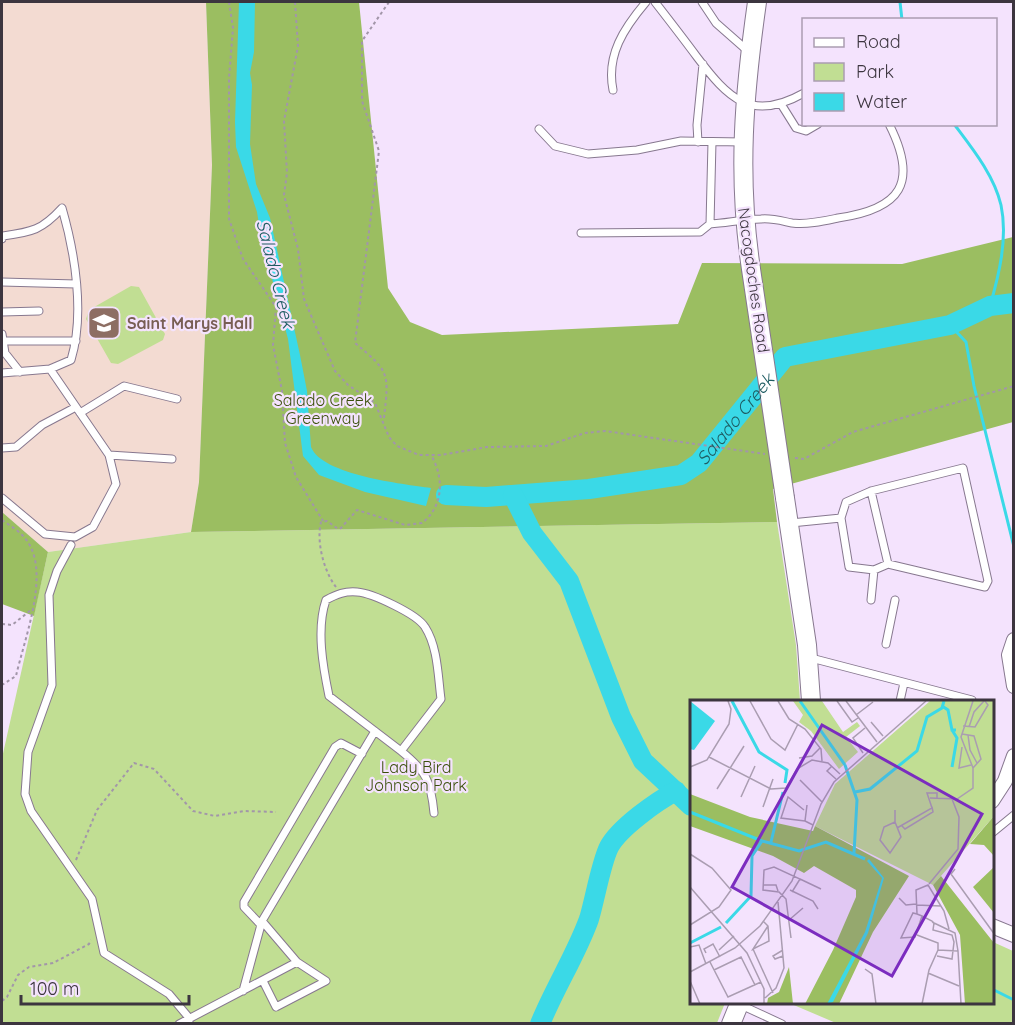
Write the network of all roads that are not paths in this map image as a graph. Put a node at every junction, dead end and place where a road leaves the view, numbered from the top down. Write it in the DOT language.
graph roads {
  1 [pos="646,2"];
  2 [pos="656,2"];
  3 [pos="702,2"];
  4 [pos="757,2"];
  5 [pos="750,53"];
  6 [pos="703,64"];
  7 [pos="614,90"];
  8 [pos="802,94"];
  9 [pos="745,104"];
  10 [pos="781,104"];
  11 [pos="815,126"];
  12 [pos="891,126"];
  13 [pos="539,129"];
  14 [pos="698,142"];
  15 [pos="712,142"];
  16 [pos="743,142"];
  17 [pos="745,221"];
  18 [pos="710,224"];
  19 [pos="581,233"];
  20 [pos="2,239"];
  21 [pos="2,282"];
  22 [pos="76,284"];
  23 [pos="39,311"];
  24 [pos="2,312"];
  25 [pos="2,340"];
  26 [pos="76,341"];
  27 [pos="50,369"];
  28 [pos="20,372"];
  29 [pos="2,373"];
  30 [pos="177,399"];
  31 [pos="78,410"];
  32 [pos="2,448"];
  33 [pos="109,455"];
  34 [pos="172,459"];
  35 [pos="871,491"];
  36 [pos="2,498"];
  37 [pos="841,518"];
  38 [pos="789,523"];
  39 [pos="71,545"];
  40 [pos="888,564"];
  41 [pos="874,570"];
  42 [pos="871,600"];
  43 [pos="895,600"];
  44 [pos="1014,640"];
  45 [pos="886,644"];
  46 [pos="808,658"];
  47 [pos="904,683"];
  48 [pos="1014,686"];
  49 [pos="811,700"];
  50 [pos="900,700"];
  51 [pos="972,700"];
  52 [pos="375,731"];
  53 [pos="401,751"];
  54 [pos="362,754"];
  55 [pos="1014,756"];
  56 [pos="994,799"];
  57 [pos="434,813"];
  58 [pos="1014,815"];
  59 [pos="994,832"];
  60 [pos="261,923"];
  61 [pos="994,926"];
  62 [pos="1014,935"];
  63 [pos="297,962"];
  64 [pos="263,981"];
  65 [pos="243,991"];
  66 [pos="739,1004"];
  67 [pos="741,1004"];
  68 [pos="190,1019"];
  69 [pos="179,1023"];
  70 [pos="731,1023"];
  71 [pos="782,1023"];
  1 -- 7 [label="lane"];
  2 -- 6 [label="lane"];
  3 -- 5 [label="lane"];
  4 -- 5 [label="main road, Nacogdoches Road"];
  5 -- 9 [label="main road, Nacogdoches Road"];
  6 -- 9 [label="lane"];
  6 -- 14 [label="lane"];
  8 -- 10 [label="lane"];
  9 -- 10 [label="lane"];
  9 -- 16 [label="main road, Nacogdoches Road"];
  10 -- 11 [label="lane"];
  12 -- 17 [label="lane"];
  13 -- 14 [label="lane"];
  14 -- 15 [label="lane"];
  15 -- 16 [label="lane"];
  15 -- 18 [label="lane"];
  16 -- 17 [label="main road, Nacogdoches Road"];
  17 -- 18 [label="lane"];
  17 -- 38 [label="main road, Nacogdoches Road, bridge"];
  18 -- 19 [label="lane"];
  20 -- 22 [label="lane"];
  21 -- 22 [label="lane"];
  22 -- 26 [label="lane"];
  23 -- 24 [label="lane"];
  25 -- 26 [label="lane"];
  25 -- 28 [label="lane"];
  26 -- 27 [label="lane"];
  27 -- 28 [label="lane"];
  27 -- 31 [label="lane"];
  28 -- 29 [label="lane"];
  30 -- 31 [label="lane"];
  31 -- 32 [label="lane"];
  31 -- 33 [label="lane"];
  33 -- 34 [label="lane"];
  33 -- 36 [label="lane"];
  35 -- 37 [label="lane"];
  35 -- 40 [label="lane"];
  35 -- 40 [label="lane"];
  37 -- 38 [label="lane"];
  37 -- 41 [label="lane"];
  38 -- 46 [label="main road, Nacogdoches Road"];
  39 -- 68 [label="lane"];
  40 -- 41 [label="lane"];
  41 -- 42 [label="lane"];
  43 -- 45 [label="lane"];
  44 -- 48 [label="street"];
  46 -- 47 [label="lane"];
  46 -- 49 [label="main road, Nacogdoches Road"];
  47 -- 50 [label="lane"];
  47 -- 51 [label="lane"];
  52 -- 53 [label="lane"];
  52 -- 53 [label="lane"];
  52 -- 54 [label="lane"];
  53 -- 57 [label="lane"];
  54 -- 60 [label="lane"];
  54 -- 60 [label="lane"];
  55 -- 56 [label="street"];
  58 -- 59 [label="lane"];
  60 -- 63 [label="lane"];
  60 -- 65 [label="lane"];
  61 -- 62 [label="street"];
  63 -- 64 [label="lane"];
  63 -- 64 [label="lane"];
  64 -- 65 [label="lane"];
  65 -- 68 [label="lane"];
  66 -- 70 [label="main road"];
  67 -- 71 [label="lane"];
  68 -- 69 [label="lane"];
}
